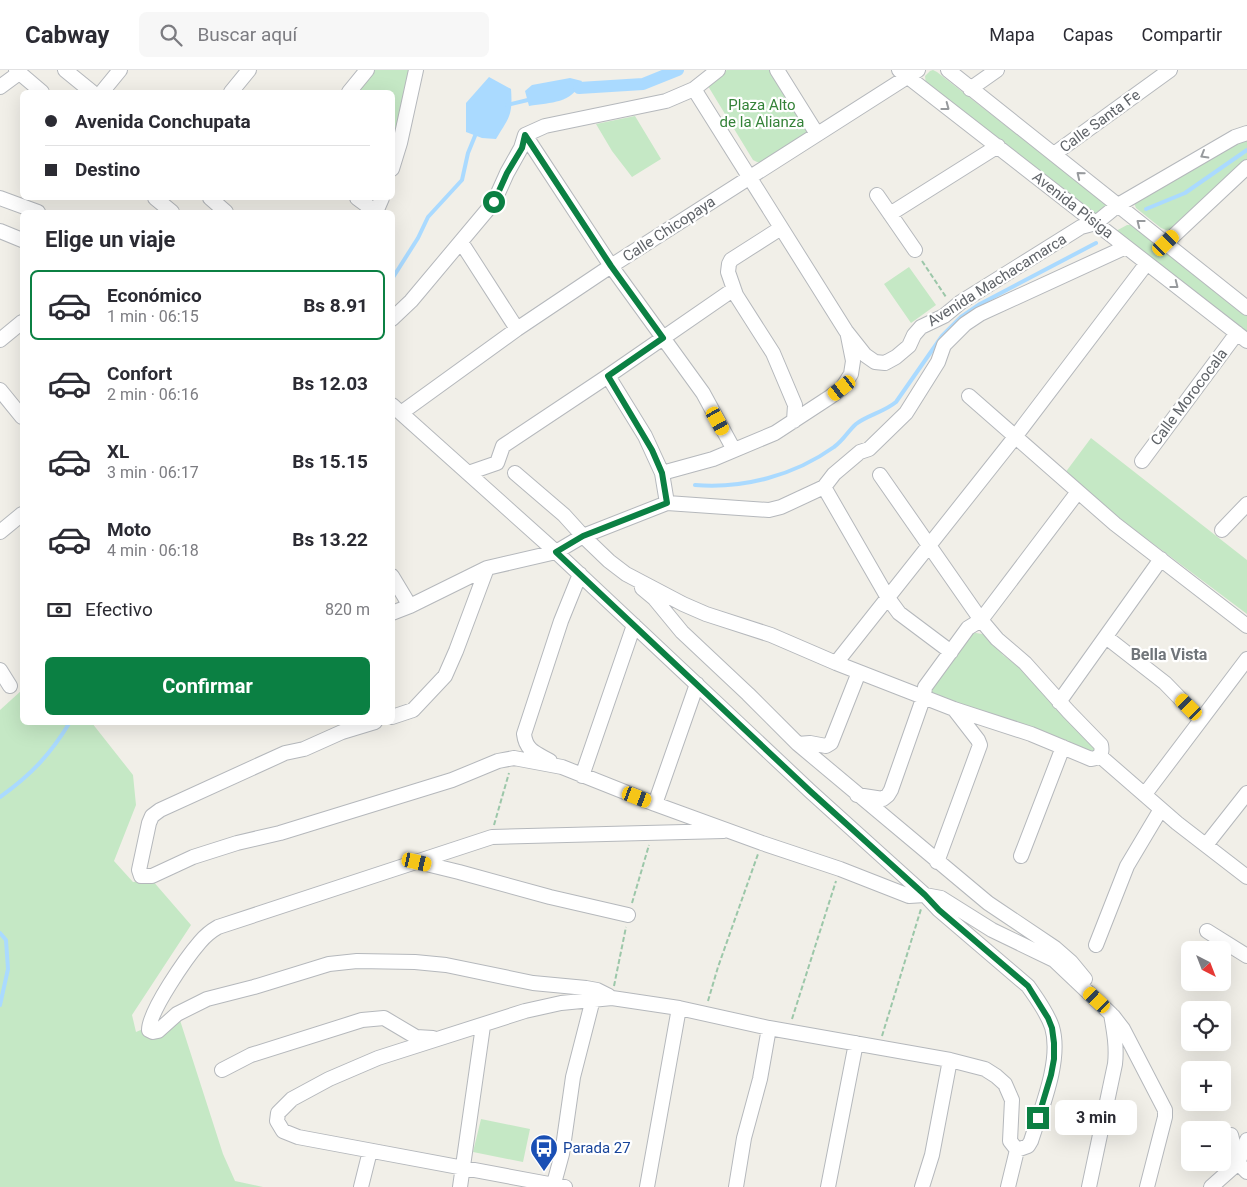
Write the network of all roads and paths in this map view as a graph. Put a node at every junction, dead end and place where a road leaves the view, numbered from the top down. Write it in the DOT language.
graph roads {
  1 [pos="65,70"];
  2 [pos="120,70"];
  3 [pos="248,70"];
  4 [pos="367,70"];
  5 [pos="416,70"];
  6 [pos="718,70"];
  7 [pos="777,70"];
  8 [pos="948,70"];
  9 [pos="996,70"];
  10 [pos="1170,70"];
  11 [pos="18,71"];
  12 [pos="908,72"];
  13 [pos="0,87"];
  14 [pos="694,89"];
  15 [pos="970,89"];
  16 [pos="40,90"];
  17 [pos="90,90"];
  18 [pos="104,90"];
  19 [pos="233,90"];
  20 [pos="351,90"];
  21 [pos="1247,133"];
  22 [pos="817,134"];
  23 [pos="525,135"];
  24 [pos="998,146"];
  25 [pos="1054,154"];
  26 [pos="395,159"];
  27 [pos="1247,167"];
  28 [pos="750,178"];
  29 [pos="877,195"];
  30 [pos="0,198"];
  31 [pos="157,200"];
  32 [pos="212,200"];
  33 [pos="360,200"];
  34 [pos="1118,205"];
  35 [pos="33,210"];
  36 [pos="166,210"];
  37 [pos="224,210"];
  38 [pos="373,210"];
  39 [pos="890,214"];
  40 [pos="1096,223"];
  41 [pos="781,228"];
  42 [pos="0,231"];
  43 [pos="20,239"];
  44 [pos="461,242"];
  45 [pos="1166,243"];
  46 [pos="1126,247"];
  47 [pos="915,250"];
  48 [pos="1147,263"];
  49 [pos="611,266"];
  50 [pos="734,289"];
  51 [pos="1244,300"];
  52 [pos="954,309"];
  53 [pos="395,316"];
  54 [pos="20,324"];
  55 [pos="517,329"];
  56 [pos="846,331"];
  57 [pos="1242,337"];
  58 [pos="663,338"];
  59 [pos="0,340"];
  60 [pos="608,376"];
  61 [pos="1,392"];
  62 [pos="969,396"];
  63 [pos="397,409"];
  64 [pos="20,415"];
  65 [pos="794,420"];
  66 [pos="1015,437"];
  67 [pos="734,450"];
  68 [pos="1142,461"];
  69 [pos="515,473"];
  70 [pos="662,473"];
  71 [pos="468,474"];
  72 [pos="880,475"];
  73 [pos="824,487"];
  74 [pos="1077,493"];
  75 [pos="667,503"];
  76 [pos="1247,504"];
  77 [pos="20,516"];
  78 [pos="1222,530"];
  79 [pos="0,532"];
  80 [pos="583,536"];
  81 [pos="929,546"];
  82 [pos="556,552"];
  83 [pos="1161,560"];
  84 [pos="486,568"];
  85 [pos="580,574"];
  86 [pos="626,574"];
  87 [pos="395,581"];
  88 [pos="888,598"];
  89 [pos="410,606"];
  90 [pos="395,612"];
  91 [pos="981,620"];
  92 [pos="634,625"];
  93 [pos="1247,626"];
  94 [pos="1106,637"];
  95 [pos="951,652"];
  96 [pos="1247,659"];
  97 [pos="836,663"];
  98 [pos="0,670"];
  99 [pos="859,672"];
  100 [pos="697,684"];
  101 [pos="10,686"];
  102 [pos="924,696"];
  103 [pos="1059,702"];
  104 [pos="954,709"];
  105 [pos="395,716"];
  106 [pos="1201,720"];
  107 [pos="365,725"];
  108 [pos="798,744"];
  109 [pos="1063,747"];
  110 [pos="1100,756"];
  111 [pos="514,758"];
  112 [pos="562,768"];
  113 [pos="582,776"];
  114 [pos="1247,793"];
  115 [pos="856,794"];
  116 [pos="1145,794"];
  117 [pos="655,804"];
  118 [pos="1161,808"];
  119 [pos="733,831"];
  120 [pos="492,836"];
  121 [pos="762,843"];
  122 [pos="1206,845"];
  123 [pos="1021,856"];
  124 [pos="417,862"];
  125 [pos="937,862"];
  126 [pos="840,868"];
  127 [pos="1247,877"];
  128 [pos="925,895"];
  129 [pos="628,915"];
  130 [pos="1208,930"];
  131 [pos="1096,944"];
  132 [pos="1247,956"];
  133 [pos="612,998"];
  134 [pos="592,999"];
  135 [pos="680,1008"];
  136 [pos="705,1014"];
  137 [pos="1112,1014"];
  138 [pos="483,1026"];
  139 [pos="769,1028"];
  140 [pos="788,1031"];
  141 [pos="444,1038"];
  142 [pos="856,1043"];
  143 [pos="878,1047"];
  144 [pos="950,1060"];
  145 [pos="222,1070"];
  146 [pos="1231,1135"];
  147 [pos="1247,1140"];
  148 [pos="1017,1150"];
  149 [pos="370,1151"];
  150 [pos="1242,1167"];
  151 [pos="464,1169"];
  152 [pos="558,1186"];
  153 [pos="361,1187"];
  154 [pos="460,1187"];
  155 [pos="647,1187"];
  156 [pos="736,1187"];
  157 [pos="828,1187"];
  158 [pos="922,1187"];
  159 [pos="1008,1187"];
  160 [pos="1089,1187"];
  161 [pos="1147,1187"];
  162 [pos="1211,1187"];
  1 -- 17 [label="street"];
  2 -- 18 [label="street"];
  3 -- 19 [label="street"];
  4 -- 20 [label="street"];
  5 -- 26 [label="street"];
  6 -- 14 [label="street"];
  7 -- 22 [label="street"];
  8 -- 15 [label="street, Avenida Pisiga"];
  9 -- 15 [label="street"];
  10 -- 25 [label="street, Calle Santa Fe"];
  11 -- 13 [label="street"];
  11 -- 16 [label="street"];
  12 -- 22 [label="street, Calle Chicopaya"];
  12 -- 24 [label="street, Avenida Pisiga, one-way"];
  14 -- 23 [label="street"];
  14 -- 28 [label="street"];
  15 -- 25 [label="street, Avenida Pisiga"];
  21 -- 34 [label="street, Avenida Machacamarca, one-way"];
  22 -- 28 [label="street, Calle Chicopaya"];
  23 -- 44 [label="street"];
  23 -- 49 [label="street"];
  24 -- 39 [label="street"];
  24 -- 40 [label="street, Avenida Pisiga"];
  34 -- 25 [label="street, Avenida Pisiga, one-way"];
  27 -- 45 [label="street"];
  28 -- 41 [label="street"];
  28 -- 49 [label="street, Calle Chicopaya"];
  29 -- 39 [label="street"];
  30 -- 35 [label="street"];
  31 -- 36 [label="street"];
  32 -- 37 [label="street"];
  33 -- 38 [label="street"];
  34 -- 40 [label="street, Avenida Machacamarca"];
  45 -- 34 [label="street, Avenida Pisiga, one-way"];
  39 -- 47 [label="street"];
  40 -- 46 [label="street, Avenida Pisiga"];
  40 -- 52 [label="street, Avenida Machacamarca"];
  41 -- 50 [label="street"];
  41 -- 56 [label="street"];
  42 -- 43 [label="street"];
  44 -- 53 [label="street"];
  44 -- 55 [label="street"];
  45 -- 51 [label="street, Avenida Pisiga"];
  46 -- 48 [label="street, Avenida Pisiga"];
  46 -- 73 [label="street"];
  47 -- 52 [label="path"];
  48 -- 57 [label="street, Avenida Pisiga, one-way"];
  48 -- 66 [label="street"];
  49 -- 55 [label="street, Calle Chicopaya"];
  49 -- 58 [label="street"];
  50 -- 58 [label="street"];
  50 -- 65 [label="street"];
  52 -- 56 [label="street, Avenida Machacamarca"];
  54 -- 59 [label="street"];
  55 -- 63 [label="street, Calle Chicopaya"];
  56 -- 65 [label="street"];
  57 -- 68 [label="street, Calle Morococala"];
  58 -- 60 [label="street"];
  58 -- 67 [label="street"];
  60 -- 70 [label="street"];
  60 -- 71 [label="street"];
  61 -- 64 [label="street"];
  62 -- 66 [label="street"];
  63 -- 71 [label="street"];
  65 -- 67 [label="street"];
  66 -- 74 [label="street"];
  66 -- 81 [label="street"];
  67 -- 70 [label="street"];
  69 -- 80 [label="street"];
  70 -- 75 [label="street"];
  71 -- 82 [label="street"];
  72 -- 81 [label="street"];
  73 -- 75 [label="street"];
  73 -- 88 [label="street"];
  74 -- 83 [label="street"];
  74 -- 91 [label="street"];
  75 -- 80 [label="street"];
  76 -- 78 [label="street"];
  77 -- 79 [label="street"];
  80 -- 82 [label="street"];
  80 -- 86 [label="street"];
  81 -- 88 [label="street"];
  81 -- 91 [label="street"];
  82 -- 84 [label="street"];
  82 -- 85 [label="street"];
  83 -- 93 [label="street"];
  83 -- 94 [label="street"];
  84 -- 89 [label="street"];
  84 -- 105 [label="street"];
  85 -- 92 [label="street"];
  85 -- 112 [label="street"];
  86 -- 97 [label="street"];
  86 -- 108 [label="street"];
  87 -- 89 [label="street"];
  88 -- 95 [label="street"];
  88 -- 97 [label="street"];
  89 -- 90 [label="street"];
  91 -- 95 [label="street"];
  91 -- 103 [label="street"];
  92 -- 100 [label="street"];
  92 -- 113 [label="street"];
  94 -- 103 [label="street"];
  94 -- 106 [label="street"];
  95 -- 102 [label="street"];
  96 -- 106 [label="street"];
  97 -- 99 [label="street"];
  98 -- 101 [label="street"];
  99 -- 102 [label="street"];
  99 -- 108 [label="street"];
  100 -- 117 [label="street"];
  100 -- 128 [label="street"];
  102 -- 104 [label="street"];
  102 -- 115 [label="street"];
  103 -- 110 [label="street"];
  104 -- 109 [label="street"];
  104 -- 125 [label="street"];
  106 -- 116 [label="street"];
  107 -- 111 [label="street"];
  108 -- 115 [label="street"];
  109 -- 110 [label="street"];
  109 -- 123 [label="street"];
  110 -- 116 [label="street"];
  111 -- 112 [label="street"];
  111 -- 120 [label="path"];
  112 -- 113 [label="street"];
  113 -- 117 [label="street"];
  114 -- 122 [label="street"];
  115 -- 125 [label="street"];
  116 -- 118 [label="street"];
  117 -- 119 [label="street"];
  118 -- 122 [label="street"];
  118 -- 131 [label="street"];
  119 -- 120 [label="street"];
  119 -- 121 [label="street"];
  120 -- 124 [label="street"];
  121 -- 126 [label="street"];
  121 -- 136 [label="path"];
  122 -- 127 [label="street"];
  124 -- 129 [label="street"];
  124 -- 133 [label="street"];
  125 -- 137 [label="street"];
  126 -- 128 [label="street"];
  126 -- 140 [label="path"];
  128 -- 137 [label="street"];
  128 -- 143 [label="path"];
  128 -- 148 [label="street"];
  130 -- 132 [label="street"];
  133 -- 134 [label="street"];
  133 -- 135 [label="street"];
  134 -- 138 [label="street"];
  134 -- 152 [label="street"];
  135 -- 136 [label="street"];
  135 -- 155 [label="street"];
  136 -- 139 [label="street"];
  137 -- 160 [label="street"];
  137 -- 161 [label="street"];
  138 -- 141 [label="street"];
  138 -- 151 [label="street"];
  139 -- 140 [label="street"];
  139 -- 156 [label="street"];
  140 -- 142 [label="street"];
  141 -- 145 [label="street"];
  141 -- 149 [label="street"];
  142 -- 143 [label="street"];
  142 -- 157 [label="street"];
  143 -- 144 [label="street"];
  144 -- 148 [label="street"];
  144 -- 158 [label="street"];
  146 -- 150 [label="street"];
  147 -- 150 [label="street"];
  148 -- 159 [label="street"];
  149 -- 151 [label="street"];
  149 -- 153 [label="street"];
  150 -- 162 [label="street"];
  151 -- 152 [label="street"];
  151 -- 154 [label="street"];
}
